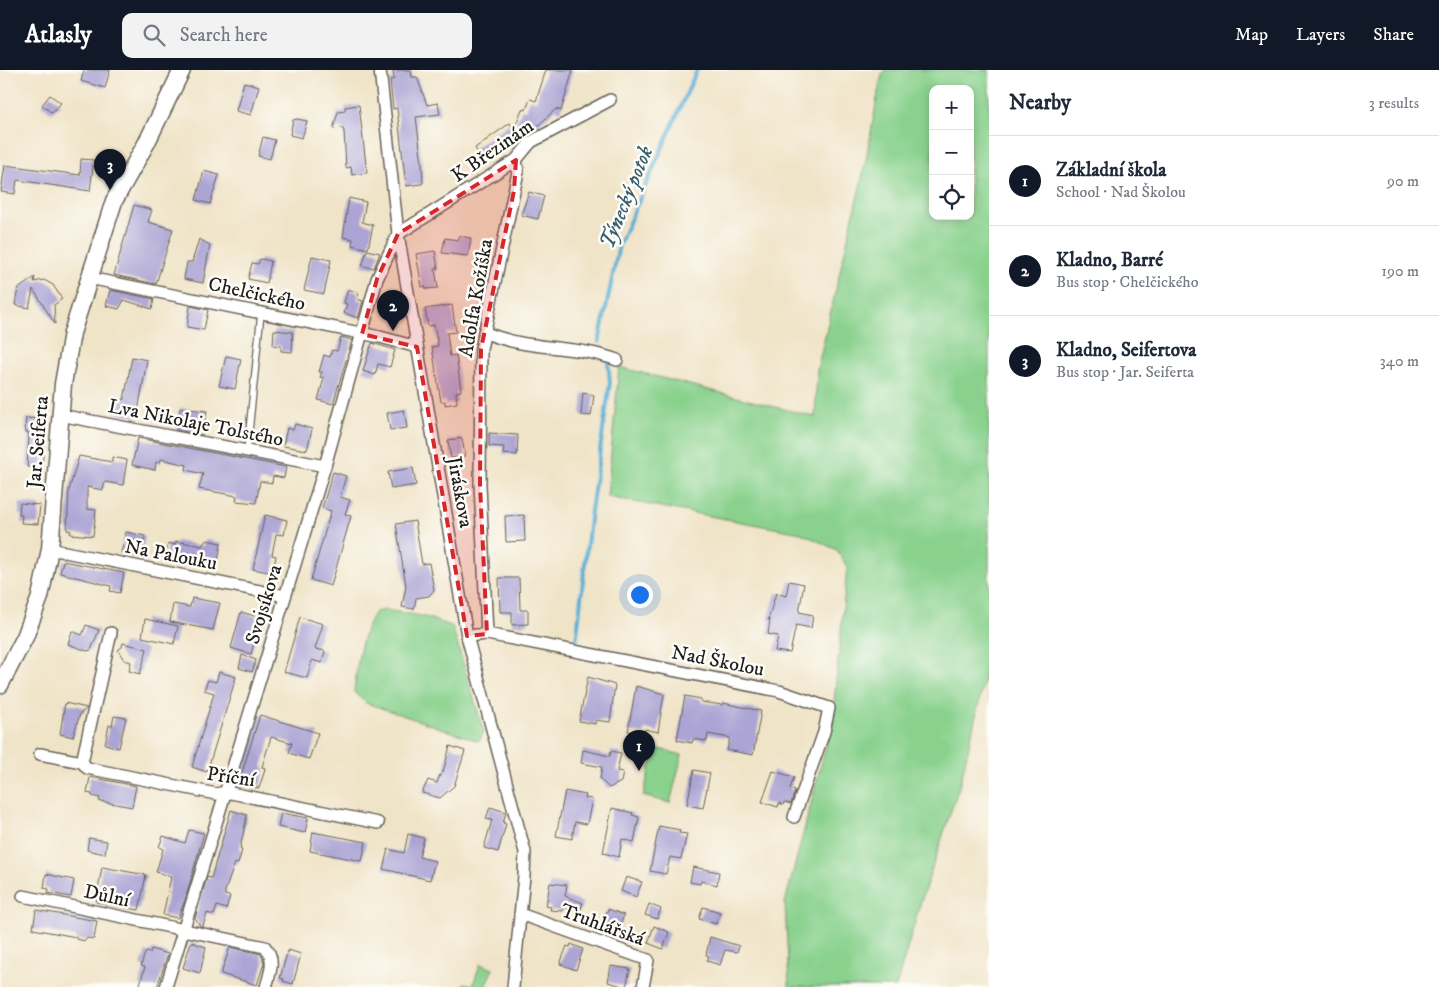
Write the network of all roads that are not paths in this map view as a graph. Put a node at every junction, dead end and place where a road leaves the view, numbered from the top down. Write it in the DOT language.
graph roads {
  1 [pos="182,70"];
  2 [pos="380,70"];
  3 [pos="610,100"];
  4 [pos="516,160"];
  5 [pos="398,234"];
  6 [pos="89,278"];
  7 [pos="261,313"];
  8 [pos="484,332"];
  9 [pos="362,334"];
  10 [pos="416,347"];
  11 [pos="617,360"];
  12 [pos="60,415"];
  13 [pos="247,451"];
  14 [pos="325,466"];
  15 [pos="50,549"];
  16 [pos="285,596"];
  17 [pos="111,632"];
  18 [pos="486,634"];
  19 [pos="467,636"];
  20 [pos="0,685"];
  21 [pos="40,754"];
  22 [pos="82,762"];
  23 [pos="226,792"];
  24 [pos="794,817"];
  25 [pos="378,823"];
  26 [pos="23,896"];
  27 [pos="520,914"];
  28 [pos="184,931"];
  29 [pos="166,987"];
  30 [pos="266,987"];
  31 [pos="512,987"];
  32 [pos="643,987"];
  1 -- 6 [label="street, Jar. Seiferta"];
  2 -- 5 [label="street, Jiráskova"];
  3 -- 4 [label="street, K Březinám"];
  4 -- 5 [label="street, K Březinám"];
  4 -- 8 [label="street, Adolfa Kožíška"];
  5 -- 9 [label="street, Svojsíkova"];
  5 -- 10 [label="street, Jiráskova"];
  6 -- 7 [label="street, Chelčického"];
  6 -- 12 [label="street, Jar. Seiferta"];
  7 -- 9 [label="street, Chelčického"];
  7 -- 13 [label="lane"];
  8 -- 11 [label="street"];
  8 -- 18 [label="street, Adolfa Kožíška"];
  9 -- 10 [label="street, Chelčického"];
  9 -- 14 [label="street, Svojsíkova"];
  10 -- 19 [label="street, Jiráskova"];
  12 -- 13 [label="street, Lva Nikolaje Tolstého"];
  12 -- 15 [label="street, Jar. Seiferta"];
  13 -- 14 [label="street, Lva Nikolaje Tolstého"];
  14 -- 16 [label="street, Svojsíkova"];
  15 -- 16 [label="street, Na Palouku"];
  15 -- 20 [label="street, Jar. Seiferta"];
  16 -- 23 [label="street, Svojsíkova"];
  17 -- 22 [label="street"];
  18 -- 19 [label="street"];
  18 -- 24 [label="street, Nad Školou"];
  19 -- 27 [label="street, Jiráskova"];
  21 -- 22 [label="street, Příční"];
  22 -- 23 [label="street, Příční"];
  23 -- 25 [label="street, Příční"];
  23 -- 28 [label="street, Svojsíkova"];
  26 -- 28 [label="street, Důlní"];
  27 -- 31 [label="street, Jiráskova"];
  27 -- 32 [label="street, Truhlářská"];
  28 -- 29 [label="street, Svojsíkova"];
  28 -- 30 [label="street, Důlní"];
}
